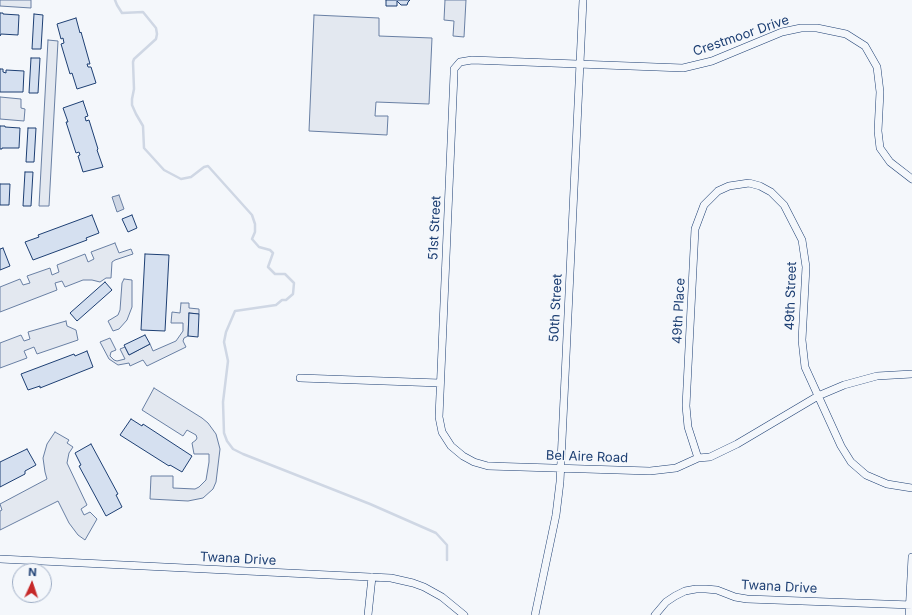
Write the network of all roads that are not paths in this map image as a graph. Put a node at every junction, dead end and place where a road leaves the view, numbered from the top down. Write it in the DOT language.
graph roads {
  1 [pos="583,0"];
  2 [pos="580,64"];
  3 [pos="454,74"];
  4 [pos="912,179"];
  5 [pos="738,184"];
  6 [pos="912,374"];
  7 [pos="300,378"];
  8 [pos="440,383"];
  9 [pos="818,396"];
  10 [pos="698,458"];
  11 [pos="561,468"];
  12 [pos="912,488"];
  13 [pos="912,557"];
  14 [pos="0,559"];
  15 [pos="372,577"];
  16 [pos="911,605"];
  17 [pos="368,615"];
  18 [pos="464,615"];
  19 [pos="535,615"];
  20 [pos="655,615"];
  21 [pos="909,615"];
  1 -- 2 [label="street, 50th Street"];
  2 -- 3 [label="street, Crestmoor Drive"];
  2 -- 4 [label="street, Crestmoor Drive"];
  2 -- 11 [label="street, 50th Street"];
  3 -- 8 [label="street, 51st Street"];
  5 -- 9 [label="street, 49th Street"];
  5 -- 10 [label="street, 49th Place"];
  6 -- 9 [label="street, Bel Aire Road"];
  7 -- 8 [label="street"];
  8 -- 11 [label="street, Bel Aire Road"];
  9 -- 10 [label="street, Bel Aire Road"];
  9 -- 12 [label="street, 49th Street"];
  10 -- 11 [label="street, Bel Aire Road"];
  11 -- 19 [label="street, 50th Street"];
  13 -- 16 [label="street"];
  14 -- 15 [label="street, Twana Drive"];
  15 -- 17 [label="street"];
  15 -- 18 [label="street, Twana Drive"];
  16 -- 20 [label="street, Twana Drive"];
  16 -- 21 [label="street"];
}
